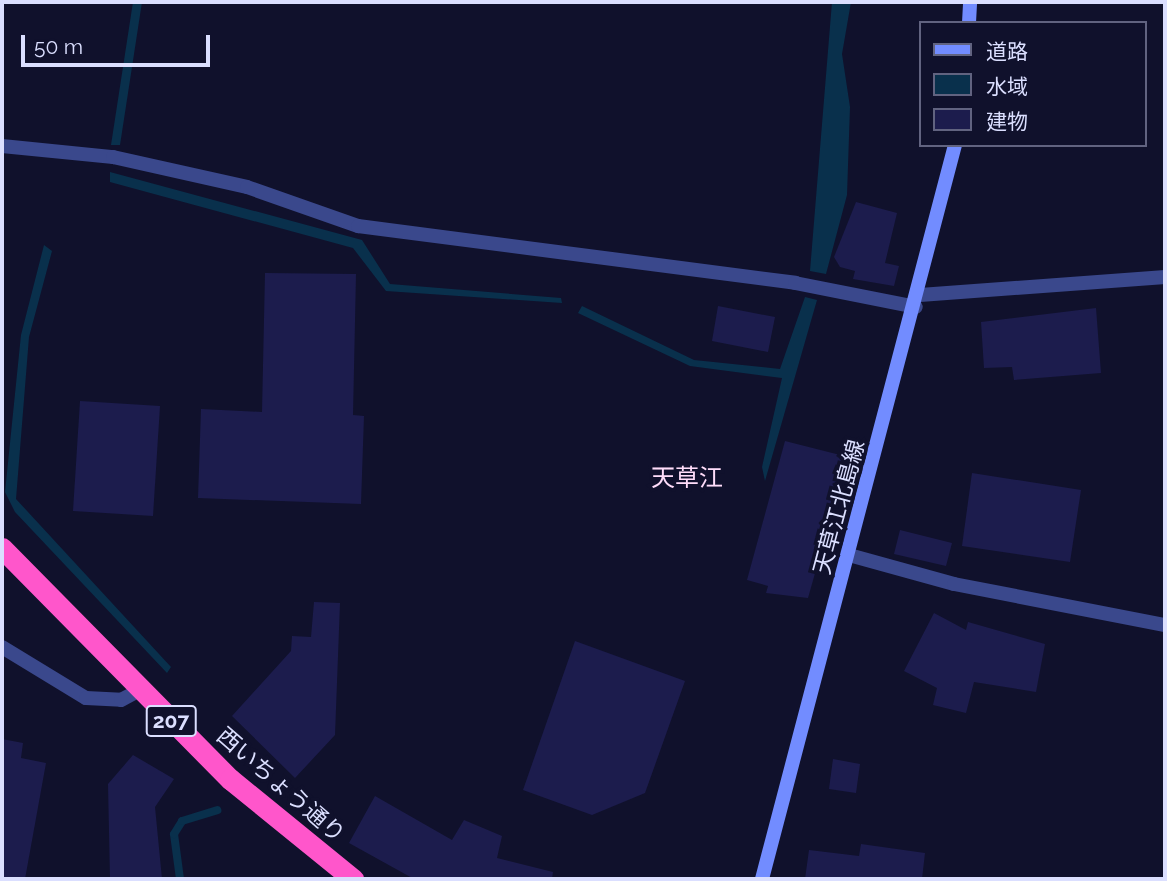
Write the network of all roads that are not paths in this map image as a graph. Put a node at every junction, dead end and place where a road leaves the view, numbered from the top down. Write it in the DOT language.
graph roads {
  1 [pos="970,2"];
  2 [pos="969,21"];
  3 [pos="2,146"];
  4 [pos="955,147"];
  5 [pos="1165,277"];
  6 [pos="918,301"];
  7 [pos="2,548"];
  8 [pos="849,555"];
  9 [pos="1165,625"];
  10 [pos="2,647"];
  11 [pos="139,690"];
  12 [pos="353,879"];
  13 [pos="762,879"];
  1 -- 2 [label="street"];
  3 -- 6 [label="street"];
  4 -- 6 [label="street, 天草江北島線"];
  5 -- 6 [label="street"];
  6 -- 8 [label="street, 天草江北島線"];
  7 -- 11 [label="highway, 西いちょう通り / 207"];
  8 -- 9 [label="street"];
  8 -- 13 [label="street, 天草江北島線"];
  10 -- 11 [label="street"];
  11 -- 12 [label="highway, 西いちょう通り / 207"];
}
